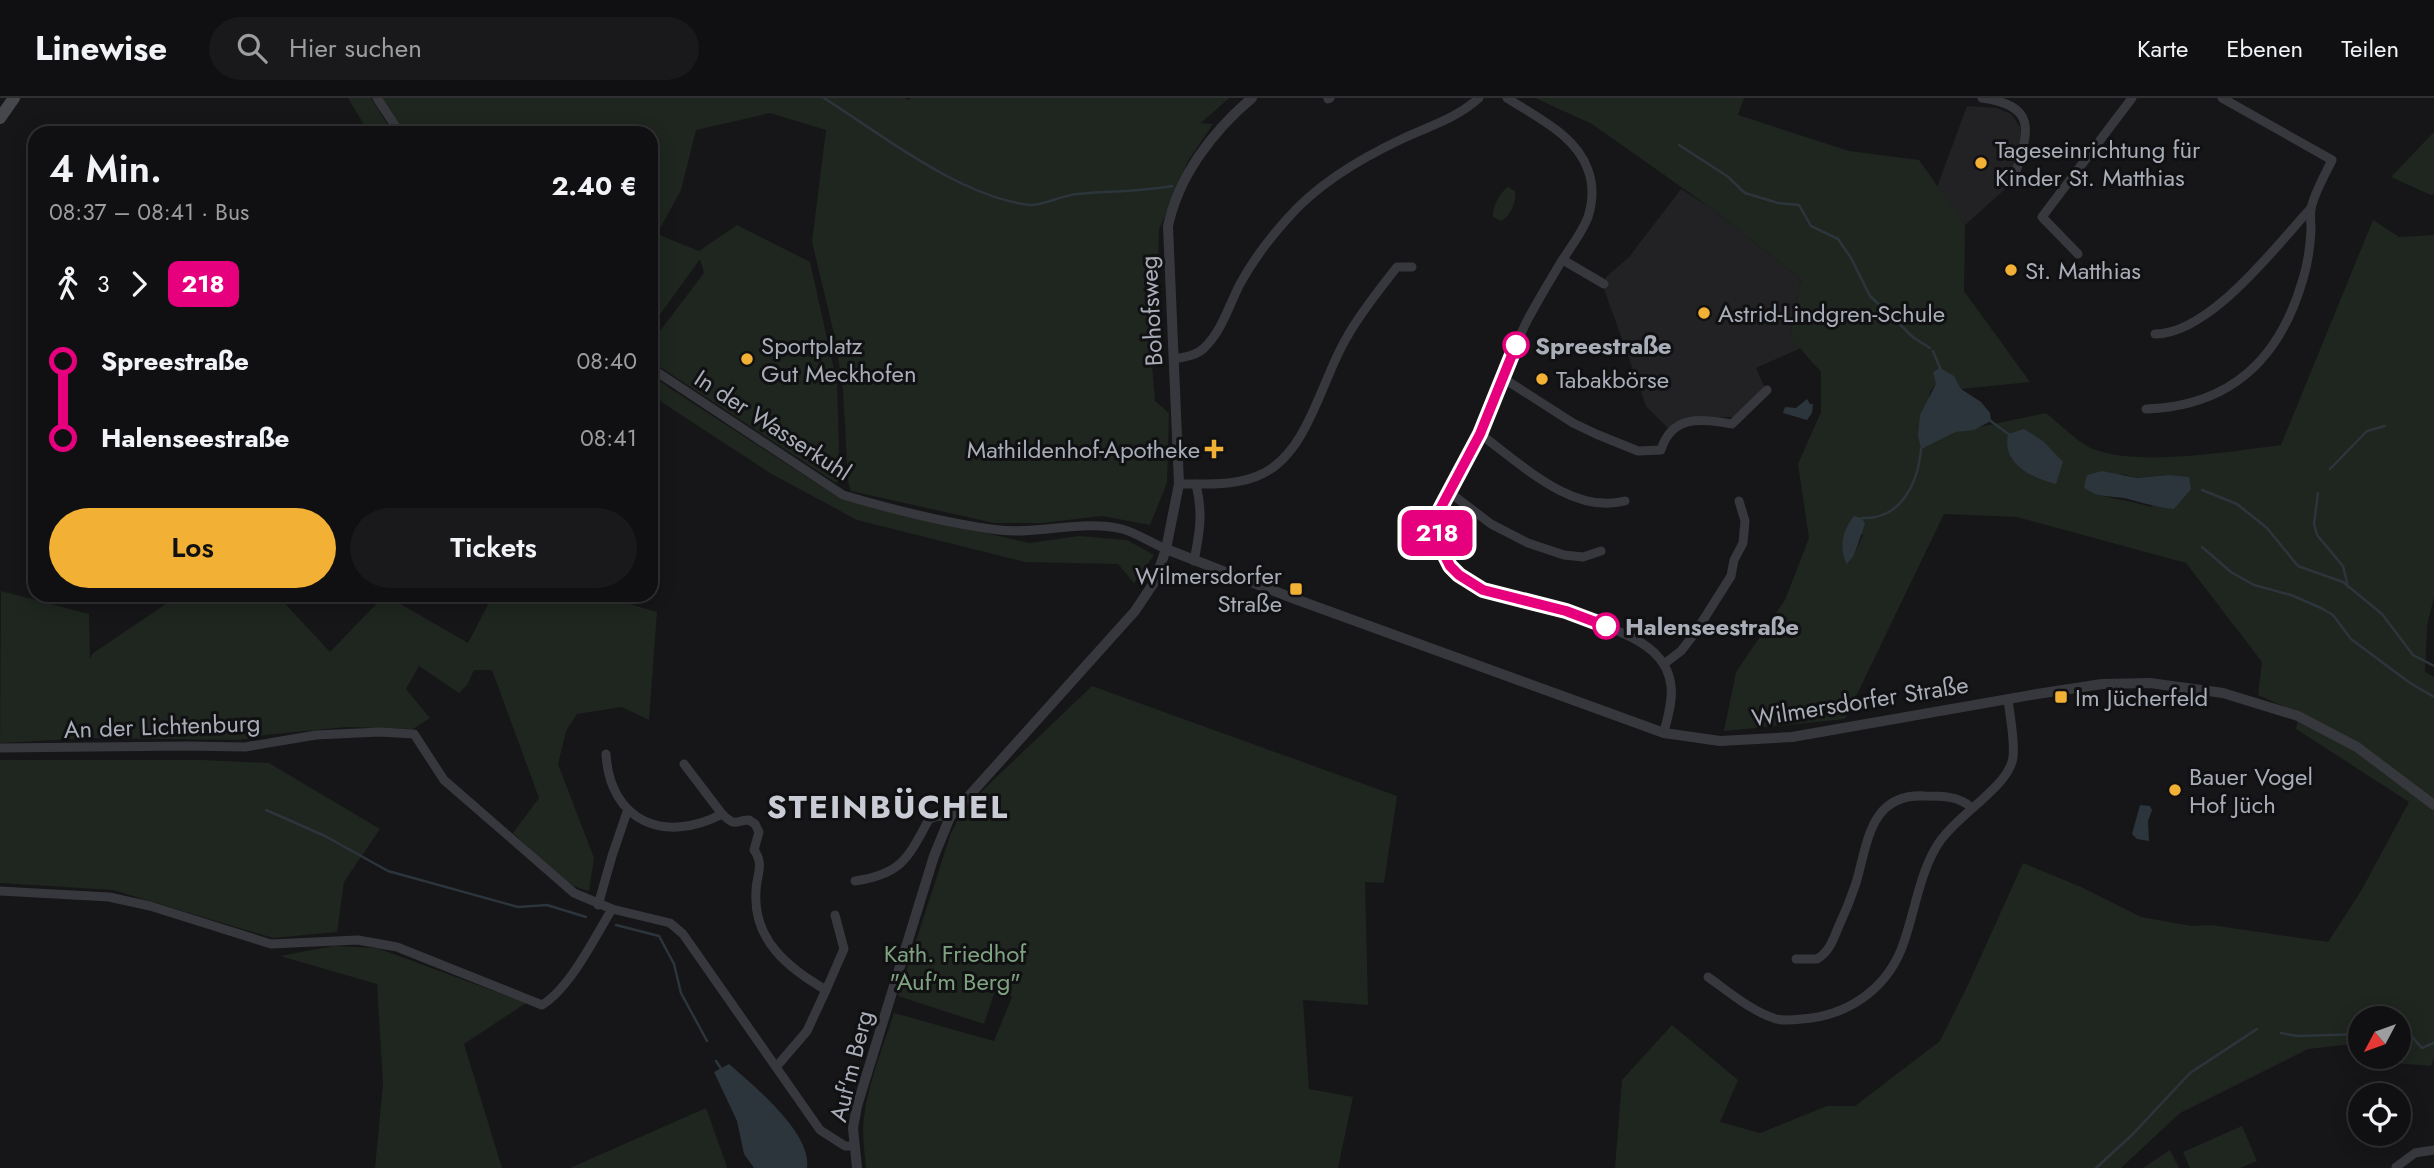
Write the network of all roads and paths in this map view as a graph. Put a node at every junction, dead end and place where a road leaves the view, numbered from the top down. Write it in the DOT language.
graph roads {
  1 [pos="14,98"];
  2 [pos="377,98"];
  3 [pos="1252,98"];
  4 [pos="1479,98"];
  5 [pos="1507,98"];
  6 [pos="1982,98"];
  7 [pos="2132,98"];
  8 [pos="2222,98"];
  9 [pos="0,118"];
  10 [pos="395,126"];
  11 [pos="2015,175"];
  12 [pos="2311,208"];
  13 [pos="2077,254"];
  14 [pos="1563,260"];
  15 [pos="1412,267"];
  16 [pos="1604,284"];
  17 [pos="2155,334"];
  18 [pos="1174,359"];
  19 [pos="658,373"];
  20 [pos="1503,378"];
  21 [pos="1767,390"];
  22 [pos="2146,409"];
  23 [pos="1480,434"];
  24 [pos="1179,484"];
  25 [pos="1196,484"];
  26 [pos="1449,492"];
  27 [pos="1625,501"];
  28 [pos="1739,501"];
  29 [pos="1166,549"];
  30 [pos="1601,551"];
  31 [pos="1194,561"];
  32 [pos="1664,664"];
  33 [pos="2008,699"];
  34 [pos="1664,733"];
  35 [pos="0,748"];
  36 [pos="606,754"];
  37 [pos="684,764"];
  38 [pos="2434,806"];
  39 [pos="1971,807"];
  40 [pos="627,811"];
  41 [pos="722,814"];
  42 [pos="950,817"];
  43 [pos="855,881"];
  44 [pos="0,891"];
  45 [pos="598,905"];
  46 [pos="612,909"];
  47 [pos="835,915"];
  48 [pos="1796,959"];
  49 [pos="1708,977"];
  50 [pos="825,990"];
  51 [pos="777,1066"];
  52 [pos="855,1146"];
  53 [pos="2434,1150"];
  54 [pos="2396,1167"];
  55 [pos="857,1168"];
  1 -- 9 [label="main road"];
  2 -- 10 [label="street"];
  3 -- 18 [label="street, Bohofsweg"];
  4 -- 18 [label="street"];
  5 -- 14 [label="street"];
  6 -- 11 [label="street"];
  7 -- 13 [label="street"];
  8 -- 12 [label="street"];
  12 -- 17 [label="street"];
  12 -- 22 [label="street"];
  14 -- 16 [label="street"];
  14 -- 20 [label="street"];
  15 -- 25 [label="street"];
  18 -- 24 [label="street, Bohofsweg"];
  19 -- 29 [label="street, In der Wasserkuhl"];
  20 -- 21 [label="street"];
  20 -- 23 [label="street"];
  23 -- 26 [label="street"];
  23 -- 27 [label="street"];
  24 -- 25 [label="street"];
  24 -- 29 [label="street, Bohofsweg"];
  25 -- 31 [label="street"];
  26 -- 30 [label="street"];
  26 -- 32 [label="street"];
  28 -- 32 [label="street"];
  29 -- 31 [label="street, Wilmersdorfer Straße"];
  29 -- 42 [label="street, Auf'm Berg"];
  31 -- 34 [label="street, Wilmersdorfer Straße"];
  32 -- 34 [label="street"];
  33 -- 34 [label="street, Wilmersdorfer Straße"];
  33 -- 38 [label="street, Wilmersdorfer Straße"];
  33 -- 39 [label="street"];
  35 -- 45 [label="street, An der Lichtenburg"];
  36 -- 40 [label="street"];
  37 -- 41 [label="street"];
  39 -- 48 [label="street"];
  39 -- 49 [label="street"];
  40 -- 41 [label="street"];
  40 -- 45 [label="street"];
  41 -- 50 [label="street"];
  42 -- 43 [label="street, Auf'm Berg"];
  42 -- 52 [label="street, Auf'm Berg"];
  44 -- 46 [label="street"];
  45 -- 46 [label="street, An der Lichtenburg"];
  46 -- 51 [label="street, An der Lichtenburg"];
  47 -- 50 [label="street"];
  50 -- 51 [label="street"];
  51 -- 52 [label="street, An der Lichtenburg"];
  52 -- 55 [label="street, Auf'm Berg"];
  53 -- 54 [label="street"];
}
